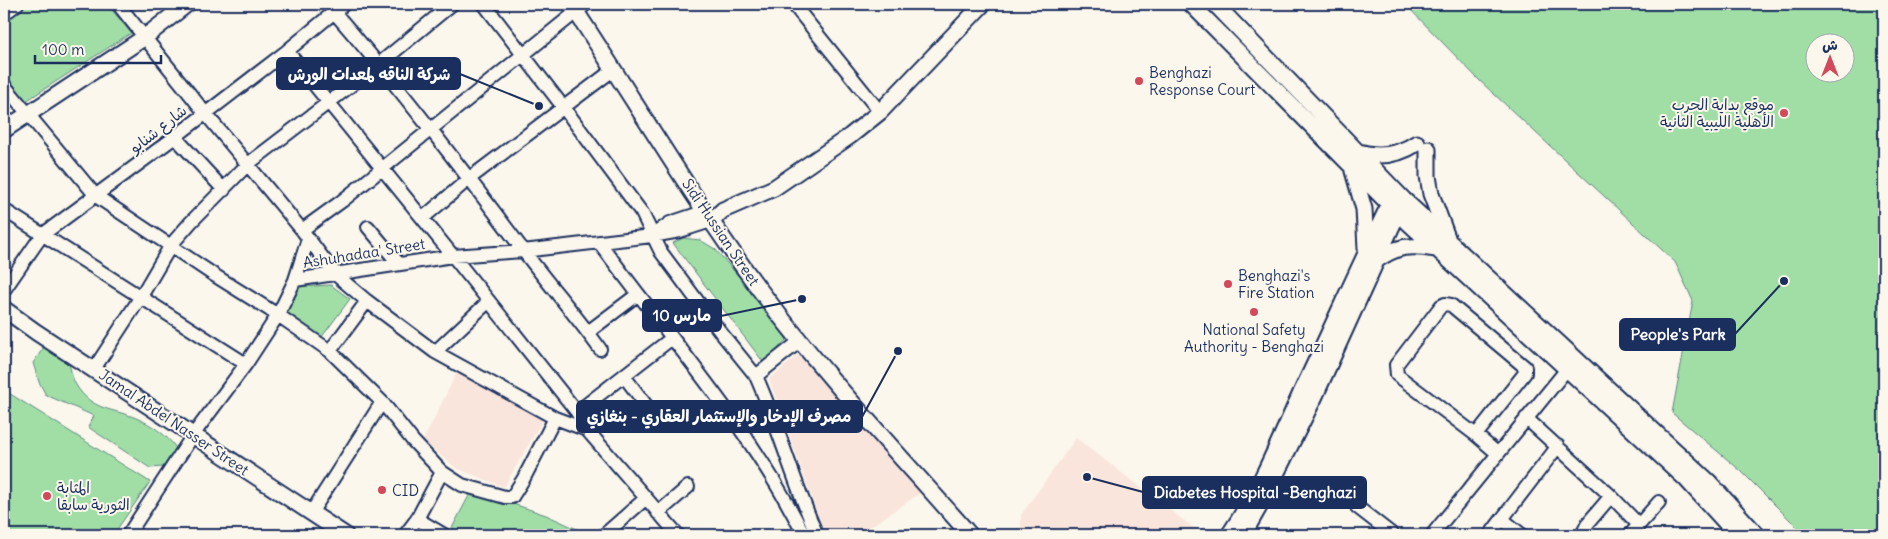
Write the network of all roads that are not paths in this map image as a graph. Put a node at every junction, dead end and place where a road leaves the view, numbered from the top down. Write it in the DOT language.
graph roads {
  1 [pos="17,4"];
  2 [pos="118,4"];
  3 [pos="187,4"];
  4 [pos="452,4"];
  5 [pos="484,4"];
  6 [pos="793,4"];
  7 [pos="983,4"];
  8 [pos="1191,4"];
  9 [pos="1215,4"];
  10 [pos="577,6"];
  11 [pos="339,8"];
  12 [pos="4,14"];
  13 [pos="145,37"];
  14 [pos="287,51"];
  15 [pos="523,54"];
  16 [pos="379,64"];
  17 [pos="613,70"];
  18 [pos="4,85"];
  19 [pos="329,103"];
  20 [pos="564,108"];
  21 [pos="880,112"];
  22 [pos="205,113"];
  23 [pos="27,115"];
  24 [pos="430,129"];
  25 [pos="4,130"];
  26 [pos="175,137"];
  27 [pos="1358,152"];
  28 [pos="248,164"];
  29 [pos="380,168"];
  30 [pos="1351,168"];
  31 [pos="470,178"];
  32 [pos="224,190"];
  33 [pos="96,196"];
  34 [pos="1397,203"];
  35 [pos="4,210"];
  36 [pos="708,216"];
  37 [pos="423,218"];
  38 [pos="368,227"];
  39 [pos="305,234"];
  40 [pos="42,235"];
  41 [pos="652,236"];
  42 [pos="1449,241"];
  43 [pos="599,242"];
  44 [pos="171,245"];
  45 [pos="1435,249"];
  46 [pos="523,251"];
  47 [pos="453,256"];
  48 [pos="1370,257"];
  49 [pos="399,264"];
  50 [pos="335,274"];
  51 [pos="295,280"];
  52 [pos="4,290"];
  53 [pos="637,295"];
  54 [pos="140,298"];
  55 [pos="367,301"];
  56 [pos="489,301"];
  57 [pos="4,308"];
  58 [pos="278,315"];
  59 [pos="588,332"];
  60 [pos="672,338"];
  61 [pos="800,341"];
  62 [pos="600,349"];
  63 [pos="330,351"];
  64 [pos="435,352"];
  65 [pos="246,364"];
  66 [pos="1567,368"];
  67 [pos="94,369"];
  68 [pos="624,376"];
  69 [pos="756,376"];
  70 [pos="382,402"];
  71 [pos="577,412"];
  72 [pos="652,413"];
  73 [pos="555,418"];
  74 [pos="1526,418"];
  75 [pos="587,430"];
  76 [pos="193,435"];
  77 [pos="1476,435"];
  78 [pos="1558,446"];
  79 [pos="1497,453"];
  80 [pos="442,472"];
  81 [pos="688,487"];
  82 [pos="1612,496"];
  83 [pos="645,499"];
  84 [pos="1659,502"];
  85 [pos="1357,507"];
  86 [pos="312,513"];
  87 [pos="658,513"];
  88 [pos="417,519"];
  89 [pos="1502,519"];
  90 [pos="1639,525"];
  91 [pos="128,535"];
  92 [pos="345,535"];
  93 [pos="406,535"];
  94 [pos="444,535"];
  95 [pos="604,535"];
  96 [pos="678,535"];
  97 [pos="804,535"];
  98 [pos="817,535"];
  99 [pos="970,535"];
  100 [pos="1229,535"];
  101 [pos="1243,535"];
  102 [pos="1393,535"];
  103 [pos="1432,535"];
  104 [pos="1490,535"];
  105 [pos="1522,535"];
  106 [pos="1582,535"];
  107 [pos="1630,535"];
  108 [pos="1737,535"];
  109 [pos="1756,535"];
  1 -- 12 [label="street"];
  2 -- 13 [label="street"];
  3 -- 13 [label="main road"];
  4 -- 16 [label="street"];
  5 -- 15 [label="street"];
  6 -- 21 [label="street"];
  7 -- 21 [label="main road"];
  8 -- 30 [label="main road"];
  9 -- 27 [label="main road"];
  10 -- 15 [label="street"];
  10 -- 17 [label="main road, Sidi Hussian Street"];
  11 -- 14 [label="street, شارع شنابو"];
  11 -- 16 [label="street"];
  13 -- 22 [label="street"];
  13 -- 23 [label="main road"];
  14 -- 19 [label="street"];
  14 -- 22 [label="street, شارع شنابو"];
  15 -- 20 [label="street"];
  15 -- 24 [label="street"];
  16 -- 19 [label="street"];
  16 -- 24 [label="street"];
  17 -- 20 [label="street"];
  17 -- 36 [label="main road, Sidi Hussian Street"];
  18 -- 23 [label="street"];
  19 -- 28 [label="street"];
  19 -- 29 [label="street"];
  20 -- 31 [label="street"];
  20 -- 41 [label="street"];
  21 -- 36 [label="main road"];
  22 -- 26 [label="street, شارع شنابو"];
  22 -- 28 [label="street"];
  23 -- 25 [label="main road"];
  23 -- 33 [label="street"];
  24 -- 29 [label="street"];
  24 -- 31 [label="street"];
  26 -- 32 [label="street"];
  26 -- 33 [label="street, شارع شنابو"];
  27 -- 34 [label="main road"];
  27 -- 42 [label="main road"];
  28 -- 32 [label="street"];
  28 -- 39 [label="street"];
  29 -- 37 [label="street"];
  29 -- 39 [label="street"];
  30 -- 34 [label="main road"];
  30 -- 48 [label="main road"];
  31 -- 37 [label="street"];
  31 -- 46 [label="street"];
  32 -- 44 [label="street"];
  33 -- 40 [label="street, شارع شنابو"];
  33 -- 44 [label="street"];
  34 -- 42 [label="main road"];
  34 -- 45 [label="main road"];
  34 -- 48 [label="main road"];
  35 -- 40 [label="street"];
  36 -- 41 [label="street, Ashuhadaa' Street"];
  36 -- 61 [label="main road, Sidi Hussian Street"];
  37 -- 47 [label="street"];
  38 -- 49 [label="street"];
  39 -- 50 [label="street"];
  39 -- 51 [label="street"];
  40 -- 52 [label="street, شارع شنابو"];
  40 -- 54 [label="street"];
  41 -- 43 [label="street, Ashuhadaa' Street"];
  41 -- 69 [label="street"];
  42 -- 109 [label="main road"];
  43 -- 46 [label="street, Ashuhadaa' Street"];
  43 -- 53 [label="street"];
  44 -- 54 [label="street"];
  44 -- 58 [label="street"];
  45 -- 48 [label="main road"];
  45 -- 66 [label="main road"];
  46 -- 47 [label="street, Ashuhadaa' Street"];
  46 -- 59 [label="street"];
  47 -- 49 [label="street, Ashuhadaa' Street"];
  47 -- 56 [label="street"];
  48 -- 100 [label="main road"];
  48 -- 101 [label="main road"];
  49 -- 50 [label="street, Ashuhadaa' Street"];
  50 -- 51 [label="street, Ashuhadaa' Street"];
  50 -- 55 [label="street"];
  51 -- 58 [label="street, Ashuhadaa' Street"];
  53 -- 59 [label="street"];
  53 -- 60 [label="street"];
  54 -- 65 [label="street"];
  54 -- 67 [label="street"];
  55 -- 63 [label="street"];
  55 -- 64 [label="street"];
  56 -- 64 [label="street"];
  56 -- 71 [label="street"];
  57 -- 67 [label="main road, Jamal Abdel Nasser Street"];
  58 -- 63 [label="street"];
  58 -- 65 [label="street, Ashuhadaa' Street"];
  59 -- 62 [label="street"];
  60 -- 68 [label="street"];
  60 -- 97 [label="street"];
  61 -- 69 [label="street"];
  61 -- 99 [label="main road, Sidi Hussian Street"];
  63 -- 70 [label="street"];
  64 -- 73 [label="street"];
  65 -- 76 [label="street, Ashuhadaa' Street"];
  66 -- 74 [label="street"];
  66 -- 108 [label="main road"];
  67 -- 76 [label="main road, Jamal Abdel Nasser Street"];
  68 -- 71 [label="street"];
  68 -- 72 [label="street"];
  69 -- 98 [label="street"];
  70 -- 80 [label="street"];
  70 -- 86 [label="street"];
  71 -- 75 [label="street"];
  73 -- 75 [label="street"];
  73 -- 80 [label="street"];
  74 -- 78 [label="street"];
  74 -- 79 [label="street"];
  75 -- 83 [label="street"];
  76 -- 86 [label="main road, Jamal Abdel Nasser Street"];
  76 -- 91 [label="street, Ashuhadaa' Street"];
  77 -- 77 [label="street"];
  77 -- 79 [label="street"];
  78 -- 82 [label="street"];
  78 -- 89 [label="street"];
  79 -- 103 [label="street"];
  80 -- 88 [label="street"];
  81 -- 87 [label="street"];
  82 -- 90 [label="street"];
  82 -- 106 [label="street"];
  83 -- 87 [label="street"];
  83 -- 95 [label="street"];
  84 -- 90 [label="street"];
  85 -- 102 [label="street"];
  86 -- 92 [label="main road, Jamal Abdel Nasser Street"];
  87 -- 96 [label="street"];
  88 -- 93 [label="street"];
  88 -- 94 [label="street"];
  89 -- 104 [label="street"];
  89 -- 105 [label="street"];
  90 -- 107 [label="street"];
}
